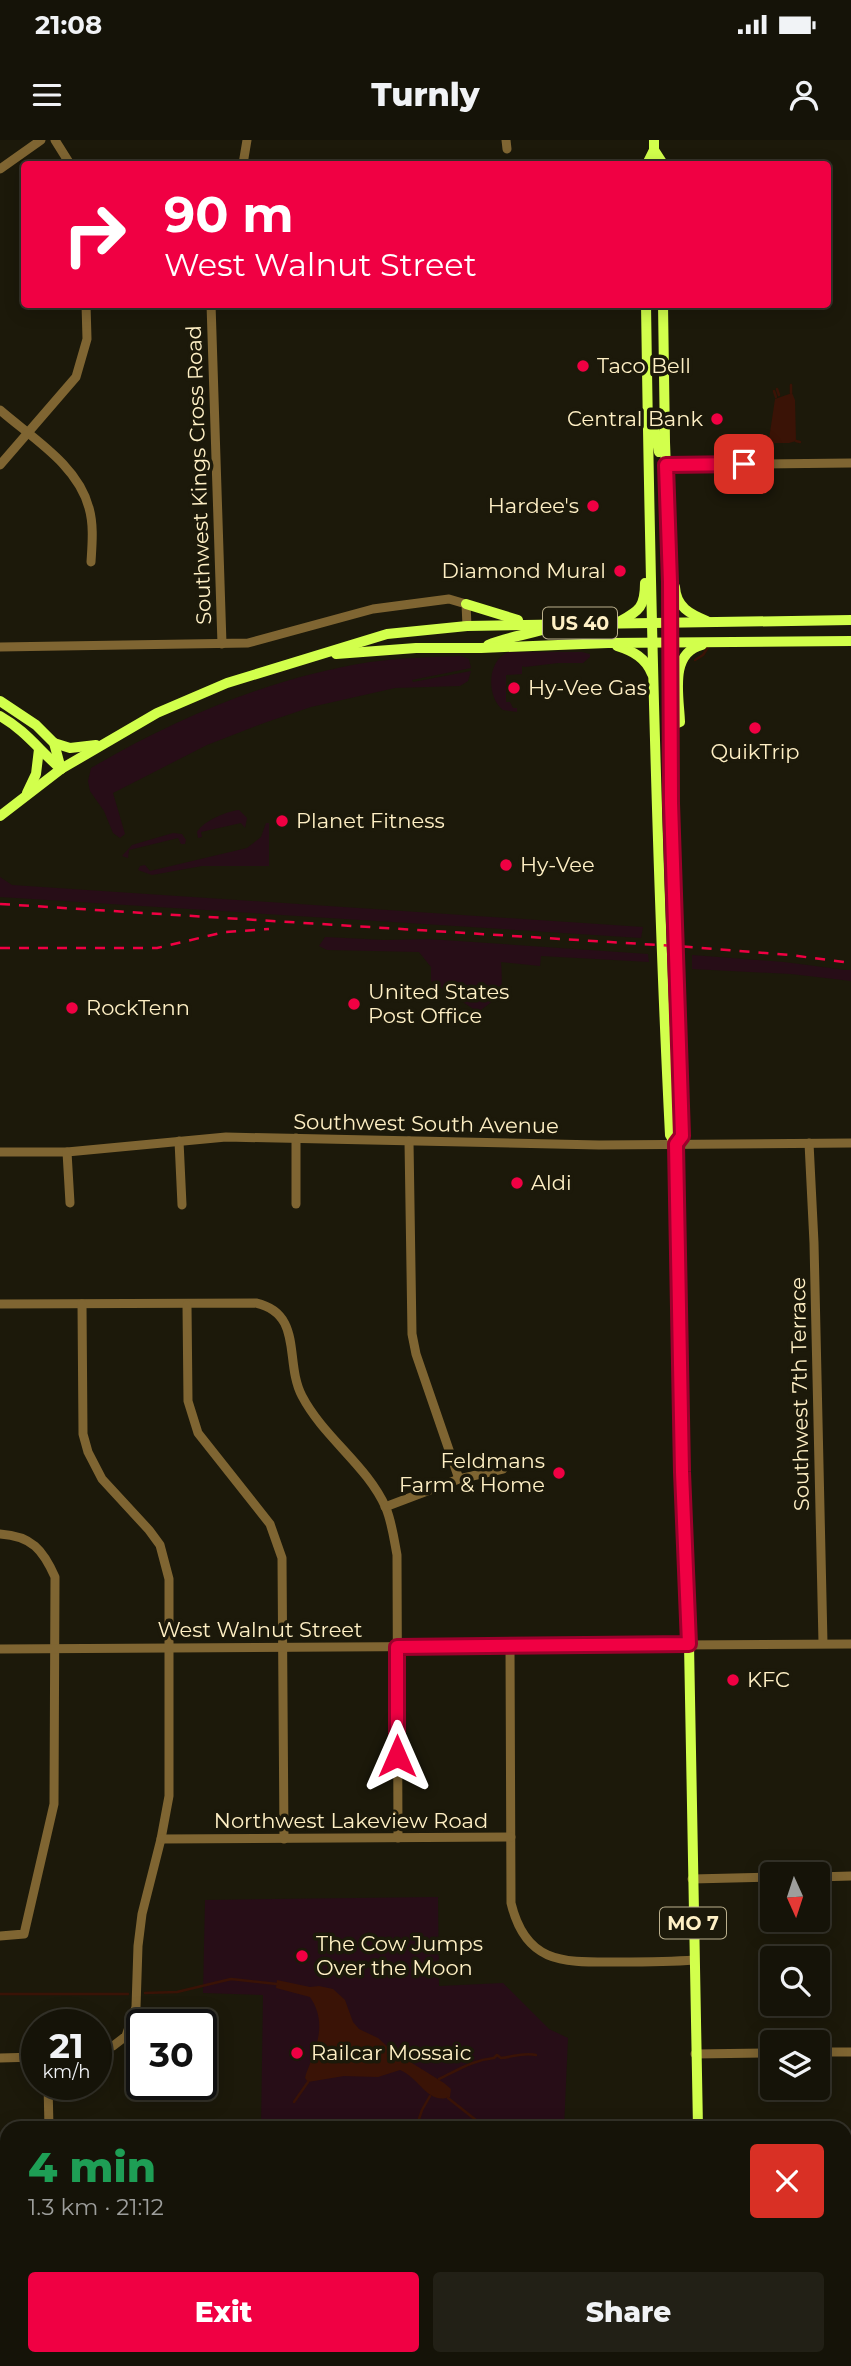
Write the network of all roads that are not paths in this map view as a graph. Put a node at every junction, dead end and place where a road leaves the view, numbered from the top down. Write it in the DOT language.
graph roads {
  1 [pos="41,140"];
  2 [pos="55,140"];
  3 [pos="247,140"];
  4 [pos="654,145"];
  5 [pos="68,161"];
  6 [pos="244,161"];
  7 [pos="662,161"];
  8 [pos="0,169"];
  9 [pos="86,308"];
  10 [pos="211,308"];
  11 [pos="646,308"];
  12 [pos="663,308"];
  13 [pos="648,407"];
  14 [pos="0,410"];
  15 [pos="27,433"];
  16 [pos="851,463"];
  17 [pos="0,465"];
  18 [pos="666,465"];
  19 [pos="651,551"];
  20 [pos="91,562"];
  21 [pos="669,562"];
  22 [pos="466,604"];
  23 [pos="851,620"];
  24 [pos="562,623"];
  25 [pos="713,623"];
  26 [pos="541,624"];
  27 [pos="614,624"];
  28 [pos="653,624"];
  29 [pos="670,624"];
  30 [pos="467,625"];
  31 [pos="851,641"];
  32 [pos="608,643"];
  33 [pos="653,643"];
  34 [pos="670,643"];
  35 [pos="717,643"];
  36 [pos="222,644"];
  37 [pos="0,647"];
  38 [pos="481,648"];
  39 [pos="312,655"];
  40 [pos="654,678"];
  41 [pos="0,701"];
  42 [pos="0,716"];
  43 [pos="671,726"];
  44 [pos="108,742"];
  45 [pos="54,743"];
  46 [pos="38,749"];
  47 [pos="61,769"];
  48 [pos="24,797"];
  49 [pos="0,816"];
  50 [pos="296,1138"];
  51 [pos="410,1140"];
  52 [pos="179,1141"];
  53 [pos="809,1143"];
  54 [pos="851,1143"];
  55 [pos="676,1144"];
  56 [pos="0,1152"];
  57 [pos="66,1152"];
  58 [pos="70,1203"];
  59 [pos="296,1204"];
  60 [pos="182,1205"];
  61 [pos="0,1304"];
  62 [pos="82,1304"];
  63 [pos="187,1304"];
  64 [pos="503,1469"];
  65 [pos="459,1479"];
  66 [pos="385,1507"];
  67 [pos="0,1534"];
  68 [pos="824,1643"];
  69 [pos="689,1644"];
  70 [pos="851,1644"];
  71 [pos="510,1646"];
  72 [pos="397,1647"];
  73 [pos="169,1648"];
  74 [pos="282,1648"];
  75 [pos="0,1649"];
  76 [pos="56,1649"];
  77 [pos="511,1837"];
  78 [pos="398,1838"];
  79 [pos="161,1839"];
  80 [pos="284,1839"];
  81 [pos="851,1876"];
  82 [pos="760,1877"];
  83 [pos="830,1877"];
  84 [pos="692,1879"];
  85 [pos="0,1936"];
  86 [pos="694,1960"];
  87 [pos="135,2009"];
  88 [pos="126,2036"];
  89 [pos="112,2046"];
  90 [pos="830,2052"];
  91 [pos="851,2052"];
  92 [pos="760,2053"];
  93 [pos="695,2054"];
  94 [pos="21,2057"];
  95 [pos="0,2058"];
  96 [pos="48,2100"];
  97 [pos="49,2121"];
  98 [pos="698,2121"];
  1 -- 8 [label="street"];
  2 -- 5 [label="street"];
  3 -- 6 [label="street"];
  4 -- 7 [label="main road"];
  9 -- 15 [label="street"];
  10 -- 36 [label="street, Southwest Kings Cross Road"];
  11 -- 13 [label="main road, MO 7"];
  12 -- 18 [label="main road, MO 7"];
  13 -- 18 [label="main road"];
  13 -- 19 [label="main road, MO 7"];
  14 -- 15 [label="street"];
  15 -- 17 [label="street"];
  15 -- 20 [label="street"];
  16 -- 18 [label="street"];
  18 -- 21 [label="main road, MO 7"];
  19 -- 27 [label="main road"];
  19 -- 28 [label="main road, MO 7"];
  21 -- 25 [label="main road"];
  21 -- 29 [label="main road, MO 7"];
  22 -- 26 [label="main road"];
  22 -- 30 [label="street"];
  22 -- 36 [label="street"];
  23 -- 25 [label="main road, US 40"];
  24 -- 26 [label="main road, US 40"];
  24 -- 27 [label="main road, US 40"];
  24 -- 38 [label="main road"];
  25 -- 29 [label="main road, US 40"];
  26 -- 30 [label="main road, US 40"];
  27 -- 28 [label="main road, US 40"];
  28 -- 29 [label="main road, US 40"];
  28 -- 33 [label="main road, MO 7"];
  29 -- 34 [label="main road, MO 7"];
  30 -- 39 [label="main road, US 40"];
  31 -- 35 [label="main road, US 40"];
  32 -- 33 [label="main road, US 40"];
  32 -- 38 [label="main road, US 40"];
  32 -- 40 [label="main road"];
  33 -- 34 [label="main road, US 40"];
  33 -- 40 [label="main road, MO 7"];
  34 -- 35 [label="main road, US 40"];
  34 -- 43 [label="main road, MO 7"];
  35 -- 43 [label="main road"];
  36 -- 37 [label="street"];
  38 -- 39 [label="main road, US 40"];
  39 -- 44 [label="main road, US 40"];
  40 -- 55 [label="main road, MO 7"];
  41 -- 45 [label="main road"];
  42 -- 46 [label="main road"];
  43 -- 55 [label="main road, MO 7"];
  44 -- 45 [label="main road"];
  44 -- 47 [label="main road, US 40"];
  45 -- 47 [label="main road"];
  46 -- 47 [label="main road"];
  46 -- 48 [label="main road"];
  47 -- 48 [label="main road, US 40"];
  48 -- 49 [label="main road, US 40"];
  50 -- 51 [label="street, Southwest South Avenue"];
  50 -- 52 [label="street, Southwest South Avenue"];
  50 -- 59 [label="street"];
  51 -- 55 [label="street, Southwest South Avenue"];
  51 -- 65 [label="street"];
  52 -- 57 [label="street, Southwest South Avenue"];
  52 -- 60 [label="street"];
  53 -- 54 [label="street, Southwest South Avenue"];
  53 -- 55 [label="street, Southwest South Avenue"];
  53 -- 68 [label="street, Southwest 7th Terrace"];
  55 -- 69 [label="main road, MO 7"];
  56 -- 57 [label="street, Southwest South Avenue"];
  57 -- 58 [label="street"];
  61 -- 62 [label="street"];
  62 -- 63 [label="street"];
  62 -- 73 [label="street"];
  63 -- 66 [label="street"];
  63 -- 74 [label="street"];
  64 -- 65 [label="street"];
  65 -- 66 [label="street"];
  66 -- 72 [label="street"];
  67 -- 76 [label="street"];
  68 -- 69 [label="street, West Walnut Street"];
  68 -- 70 [label="street, West Walnut Street"];
  69 -- 71 [label="street, West Walnut Street"];
  69 -- 84 [label="main road, MO 7"];
  71 -- 72 [label="street, West Walnut Street"];
  71 -- 77 [label="street"];
  72 -- 74 [label="street, West Walnut Street"];
  72 -- 78 [label="street"];
  73 -- 74 [label="street, West Walnut Street"];
  73 -- 76 [label="street, West Walnut Street"];
  73 -- 79 [label="street"];
  74 -- 80 [label="street"];
  75 -- 76 [label="street, West Walnut Street"];
  76 -- 85 [label="street"];
  77 -- 78 [label="street, Northwest Lakeview Road"];
  77 -- 86 [label="street, Northwest Lakeview Road"];
  78 -- 80 [label="street, Northwest Lakeview Road"];
  79 -- 80 [label="street, Northwest Lakeview Road"];
  79 -- 87 [label="street"];
  81 -- 83 [label="street"];
  82 -- 84 [label="street"];
  84 -- 86 [label="main road, MO 7"];
  86 -- 93 [label="main road, MO 7"];
  88 -- 89 [label="street"];
  90 -- 91 [label="street"];
  92 -- 93 [label="street"];
  93 -- 98 [label="main road, MO 7"];
  94 -- 95 [label="street"];
  96 -- 97 [label="street"];
}
